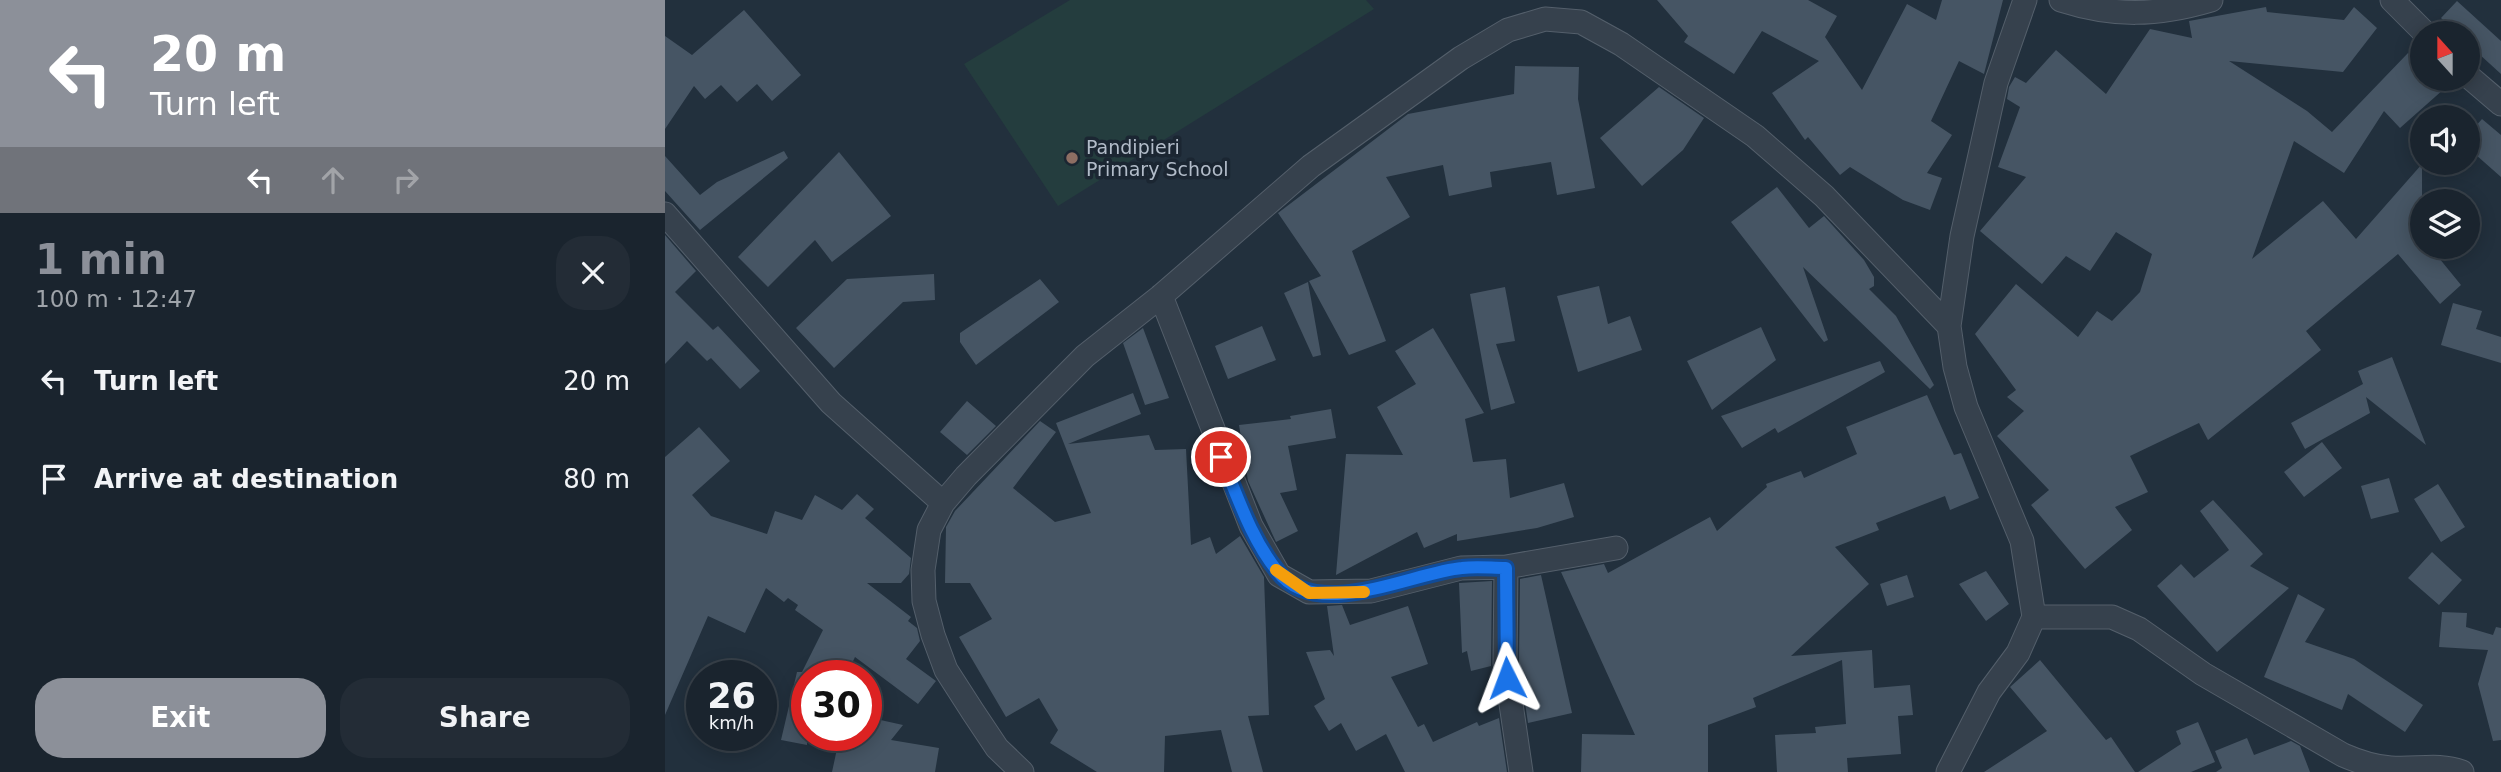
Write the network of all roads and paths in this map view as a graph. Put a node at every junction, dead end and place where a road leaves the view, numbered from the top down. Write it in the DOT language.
graph roads {
  1 [pos="2025,0"];
  2 [pos="2061,0"];
  3 [pos="2211,0"];
  4 [pos="2392,0"];
  5 [pos="2413,21"];
  6 [pos="2480,86"];
  7 [pos="2501,104"];
  8 [pos="665,214"];
  9 [pos="1161,296"];
  10 [pos="1949,326"];
  11 [pos="943,503"];
  12 [pos="1616,548"];
  13 [pos="1506,568"];
  14 [pos="2034,617"];
  15 [pos="1022,772"];
  16 [pos="1521,772"];
  17 [pos="1948,772"];
  18 [pos="2462,772"];
  1 -- 10 [label="street"];
  2 -- 3 [label="street"];
  4 -- 5 [label="street"];
  6 -- 7 [label="street"];
  8 -- 11 [label="street"];
  9 -- 10 [label="street"];
  9 -- 11 [label="street"];
  9 -- 13 [label="street"];
  10 -- 14 [label="street"];
  11 -- 15 [label="street"];
  12 -- 13 [label="street"];
  13 -- 16 [label="street"];
  14 -- 17 [label="street"];
  14 -- 18 [label="street"];
}
